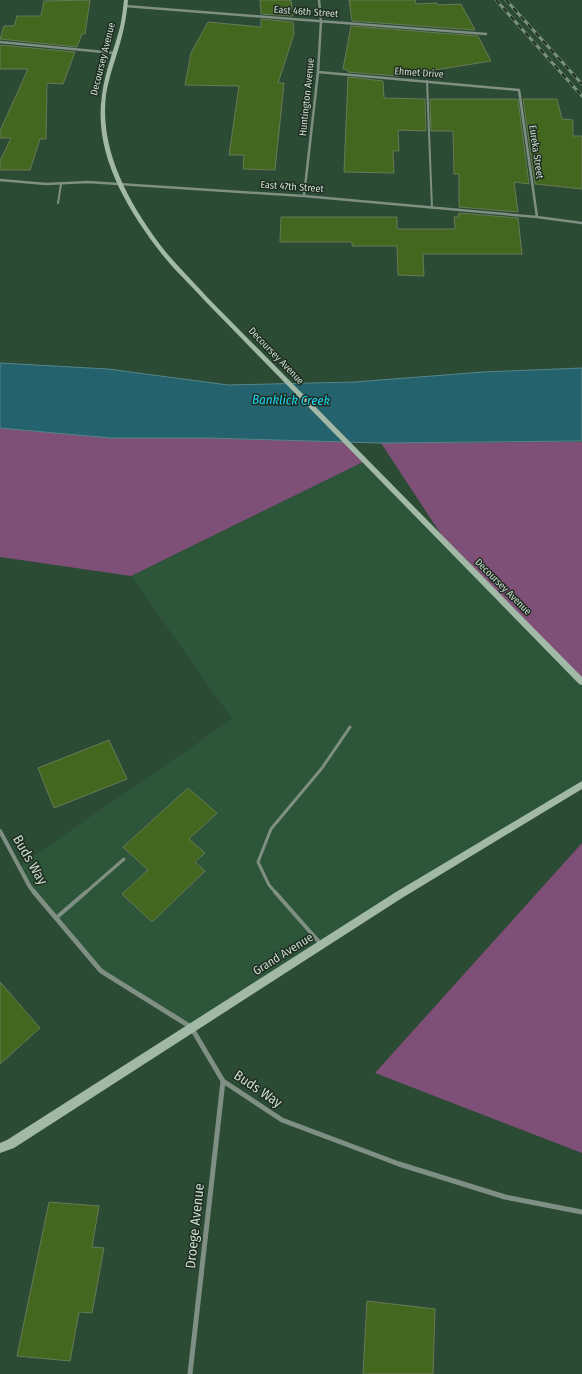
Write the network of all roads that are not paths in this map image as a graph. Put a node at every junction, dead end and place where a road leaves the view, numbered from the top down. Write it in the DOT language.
graph roads {
  1 [pos="126,0"];
  2 [pos="319,0"];
  3 [pos="125,6"];
  4 [pos="321,22"];
  5 [pos="486,34"];
  6 [pos="0,42"];
  7 [pos="114,53"];
  8 [pos="318,72"];
  9 [pos="427,81"];
  10 [pos="519,90"];
  11 [pos="0,180"];
  12 [pos="61,184"];
  13 [pos="122,186"];
  14 [pos="304,196"];
  15 [pos="58,203"];
  16 [pos="432,208"];
  17 [pos="537,217"];
  18 [pos="582,222"];
  19 [pos="582,682"];
  20 [pos="350,727"];
  21 [pos="582,785"];
  22 [pos="0,831"];
  23 [pos="124,859"];
  24 [pos="56,918"];
  25 [pos="321,945"];
  26 [pos="191,1027"];
  27 [pos="223,1081"];
  28 [pos="0,1148"];
  29 [pos="582,1212"];
  30 [pos="190,1374"];
  1 -- 3 [label="main road, Decoursey Avenue"];
  2 -- 4 [label="street, Huntington Avenue"];
  3 -- 4 [label="street, East 46th Street"];
  3 -- 7 [label="main road, Decoursey Avenue"];
  4 -- 5 [label="street, East 46th Street"];
  4 -- 8 [label="street, Huntington Avenue"];
  6 -- 7 [label="street"];
  7 -- 13 [label="main road, Decoursey Avenue"];
  8 -- 9 [label="street, Ehmet Drive"];
  8 -- 14 [label="street, Huntington Avenue"];
  9 -- 10 [label="street, Ehmet Drive"];
  9 -- 16 [label="lane"];
  10 -- 17 [label="street, Eureka Street"];
  11 -- 12 [label="street, East 47th Street"];
  12 -- 13 [label="street, East 47th Street"];
  12 -- 15 [label="lane"];
  13 -- 14 [label="street, East 47th Street"];
  13 -- 19 [label="main road, Decoursey Avenue"];
  14 -- 16 [label="street, East 47th Street"];
  16 -- 17 [label="street, East 47th Street"];
  17 -- 18 [label="street, East 47th Street"];
  20 -- 25 [label="lane"];
  21 -- 25 [label="main road, Grand Avenue"];
  22 -- 24 [label="street, Buds Way"];
  23 -- 24 [label="lane"];
  24 -- 26 [label="street, Buds Way"];
  25 -- 26 [label="main road, Grand Avenue"];
  26 -- 27 [label="street, Buds Way"];
  26 -- 28 [label="main road, Grand Avenue"];
  27 -- 29 [label="street, Buds Way"];
  27 -- 30 [label="street, Droege Avenue"];
}
